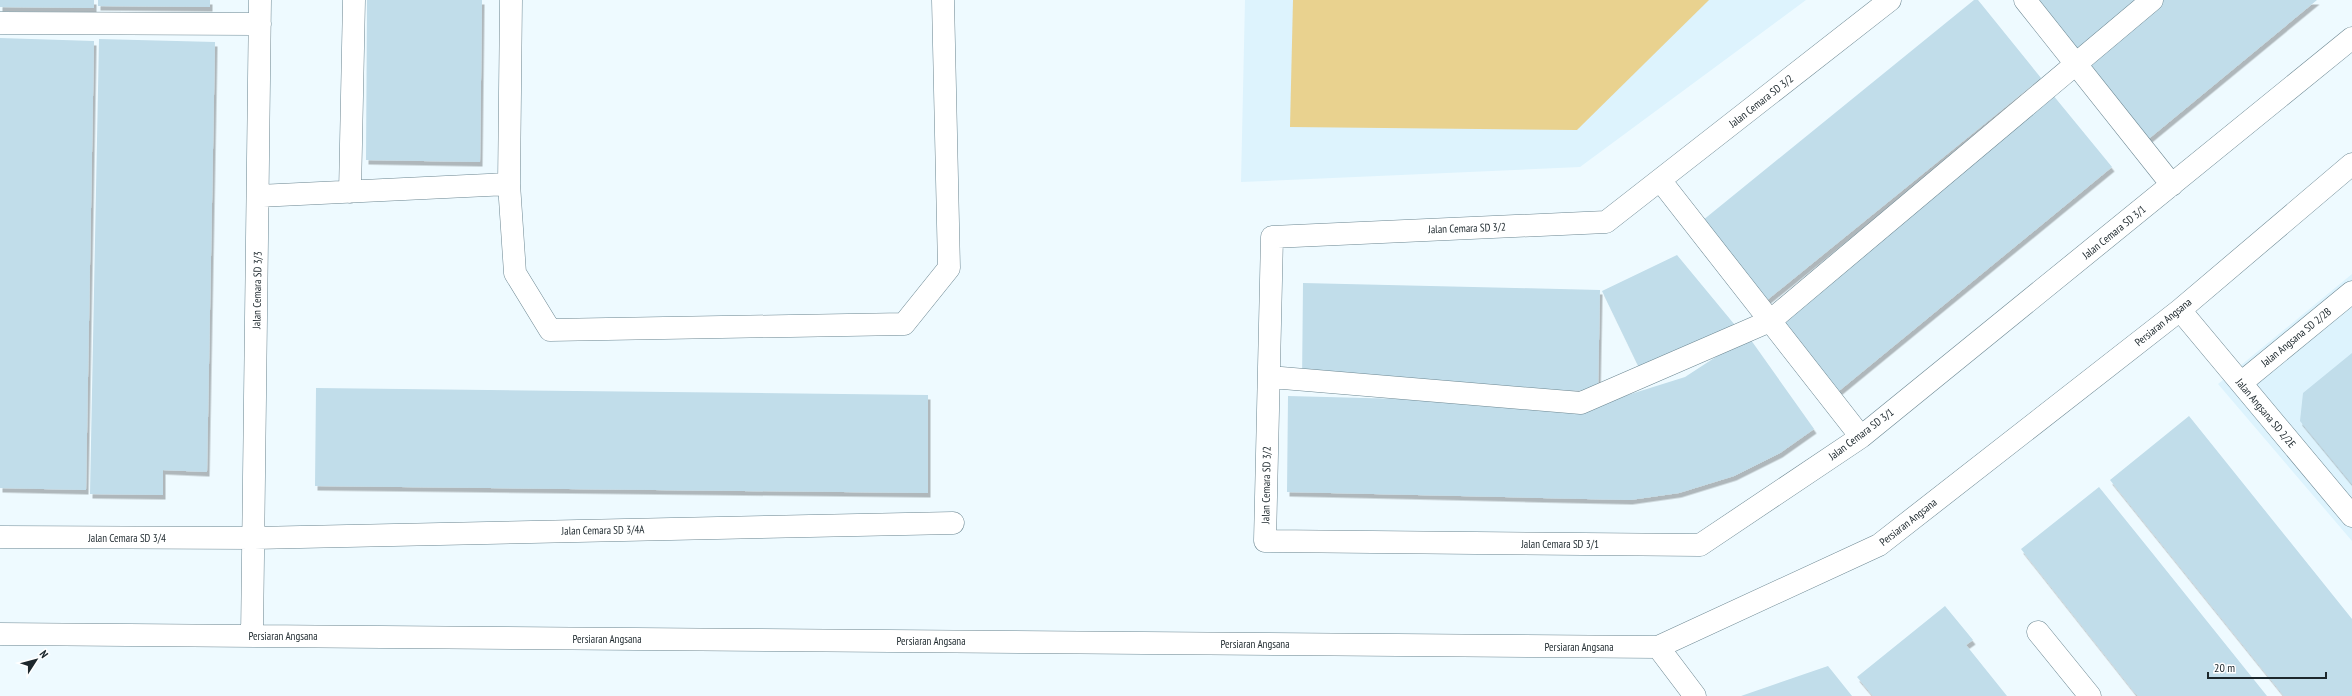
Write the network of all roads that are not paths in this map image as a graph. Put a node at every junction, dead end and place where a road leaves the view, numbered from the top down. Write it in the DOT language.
graph roads {
  1 [pos="260,0"];
  2 [pos="354,0"];
  3 [pos="511,0"];
  4 [pos="943,0"];
  5 [pos="1890,0"];
  6 [pos="2025,0"];
  7 [pos="2152,0"];
  8 [pos="0,24"];
  9 [pos="260,24"];
  10 [pos="2352,38"];
  11 [pos="2076,64"];
  12 [pos="2352,164"];
  13 [pos="1660,180"];
  14 [pos="510,184"];
  15 [pos="2172,185"];
  16 [pos="350,192"];
  17 [pos="258,196"];
  18 [pos="2352,292"];
  19 [pos="2180,310"];
  20 [pos="1770,321"];
  21 [pos="1269,376"];
  22 [pos="2241,383"];
  23 [pos="1861,437"];
  24 [pos="2352,516"];
  25 [pos="953,523"];
  26 [pos="0,537"];
  27 [pos="254,538"];
  28 [pos="1265,541"];
  29 [pos="2038,632"];
  30 [pos="0,634"];
  31 [pos="252,636"];
  32 [pos="1658,647"];
  33 [pos="1696,696"];
  34 [pos="2090,696"];
  1 -- 9 [label="street, Jalan Cemara SD 3/3"];
  2 -- 16 [label="street"];
  3 -- 14 [label="street"];
  4 -- 14 [label="street"];
  5 -- 13 [label="street, Jalan Cemara SD 3/2"];
  6 -- 11 [label="street"];
  7 -- 11 [label="street"];
  8 -- 9 [label="street"];
  9 -- 17 [label="street, Jalan Cemara SD 3/3"];
  10 -- 15 [label="street, Jalan Cemara SD 3/1"];
  11 -- 15 [label="street"];
  11 -- 20 [label="street"];
  12 -- 19 [label="street, Persiaran Angsana"];
  13 -- 20 [label="street"];
  13 -- 21 [label="street, Jalan Cemara SD 3/2"];
  14 -- 16 [label="street"];
  15 -- 23 [label="street, Jalan Cemara SD 3/1"];
  16 -- 17 [label="street"];
  17 -- 27 [label="street, Jalan Cemara SD 3/3"];
  18 -- 22 [label="street, Jalan Angsana SD 2/2B"];
  19 -- 22 [label="street, Jalan Angsana SD 2/2E"];
  19 -- 32 [label="street, Persiaran Angsana"];
  20 -- 21 [label="street"];
  20 -- 23 [label="street"];
  21 -- 28 [label="street, Jalan Cemara SD 3/2"];
  22 -- 24 [label="street, Jalan Angsana SD 2/2E"];
  23 -- 28 [label="street, Jalan Cemara SD 3/1"];
  25 -- 27 [label="street, Jalan Cemara SD 3/4A"];
  26 -- 27 [label="street, Jalan Cemara SD 3/4"];
  27 -- 31 [label="street, Jalan Cemara SD 3/3"];
  29 -- 34 [label="street"];
  30 -- 31 [label="street, Persiaran Angsana"];
  31 -- 32 [label="street, Persiaran Angsana"];
  32 -- 33 [label="street"];
}
